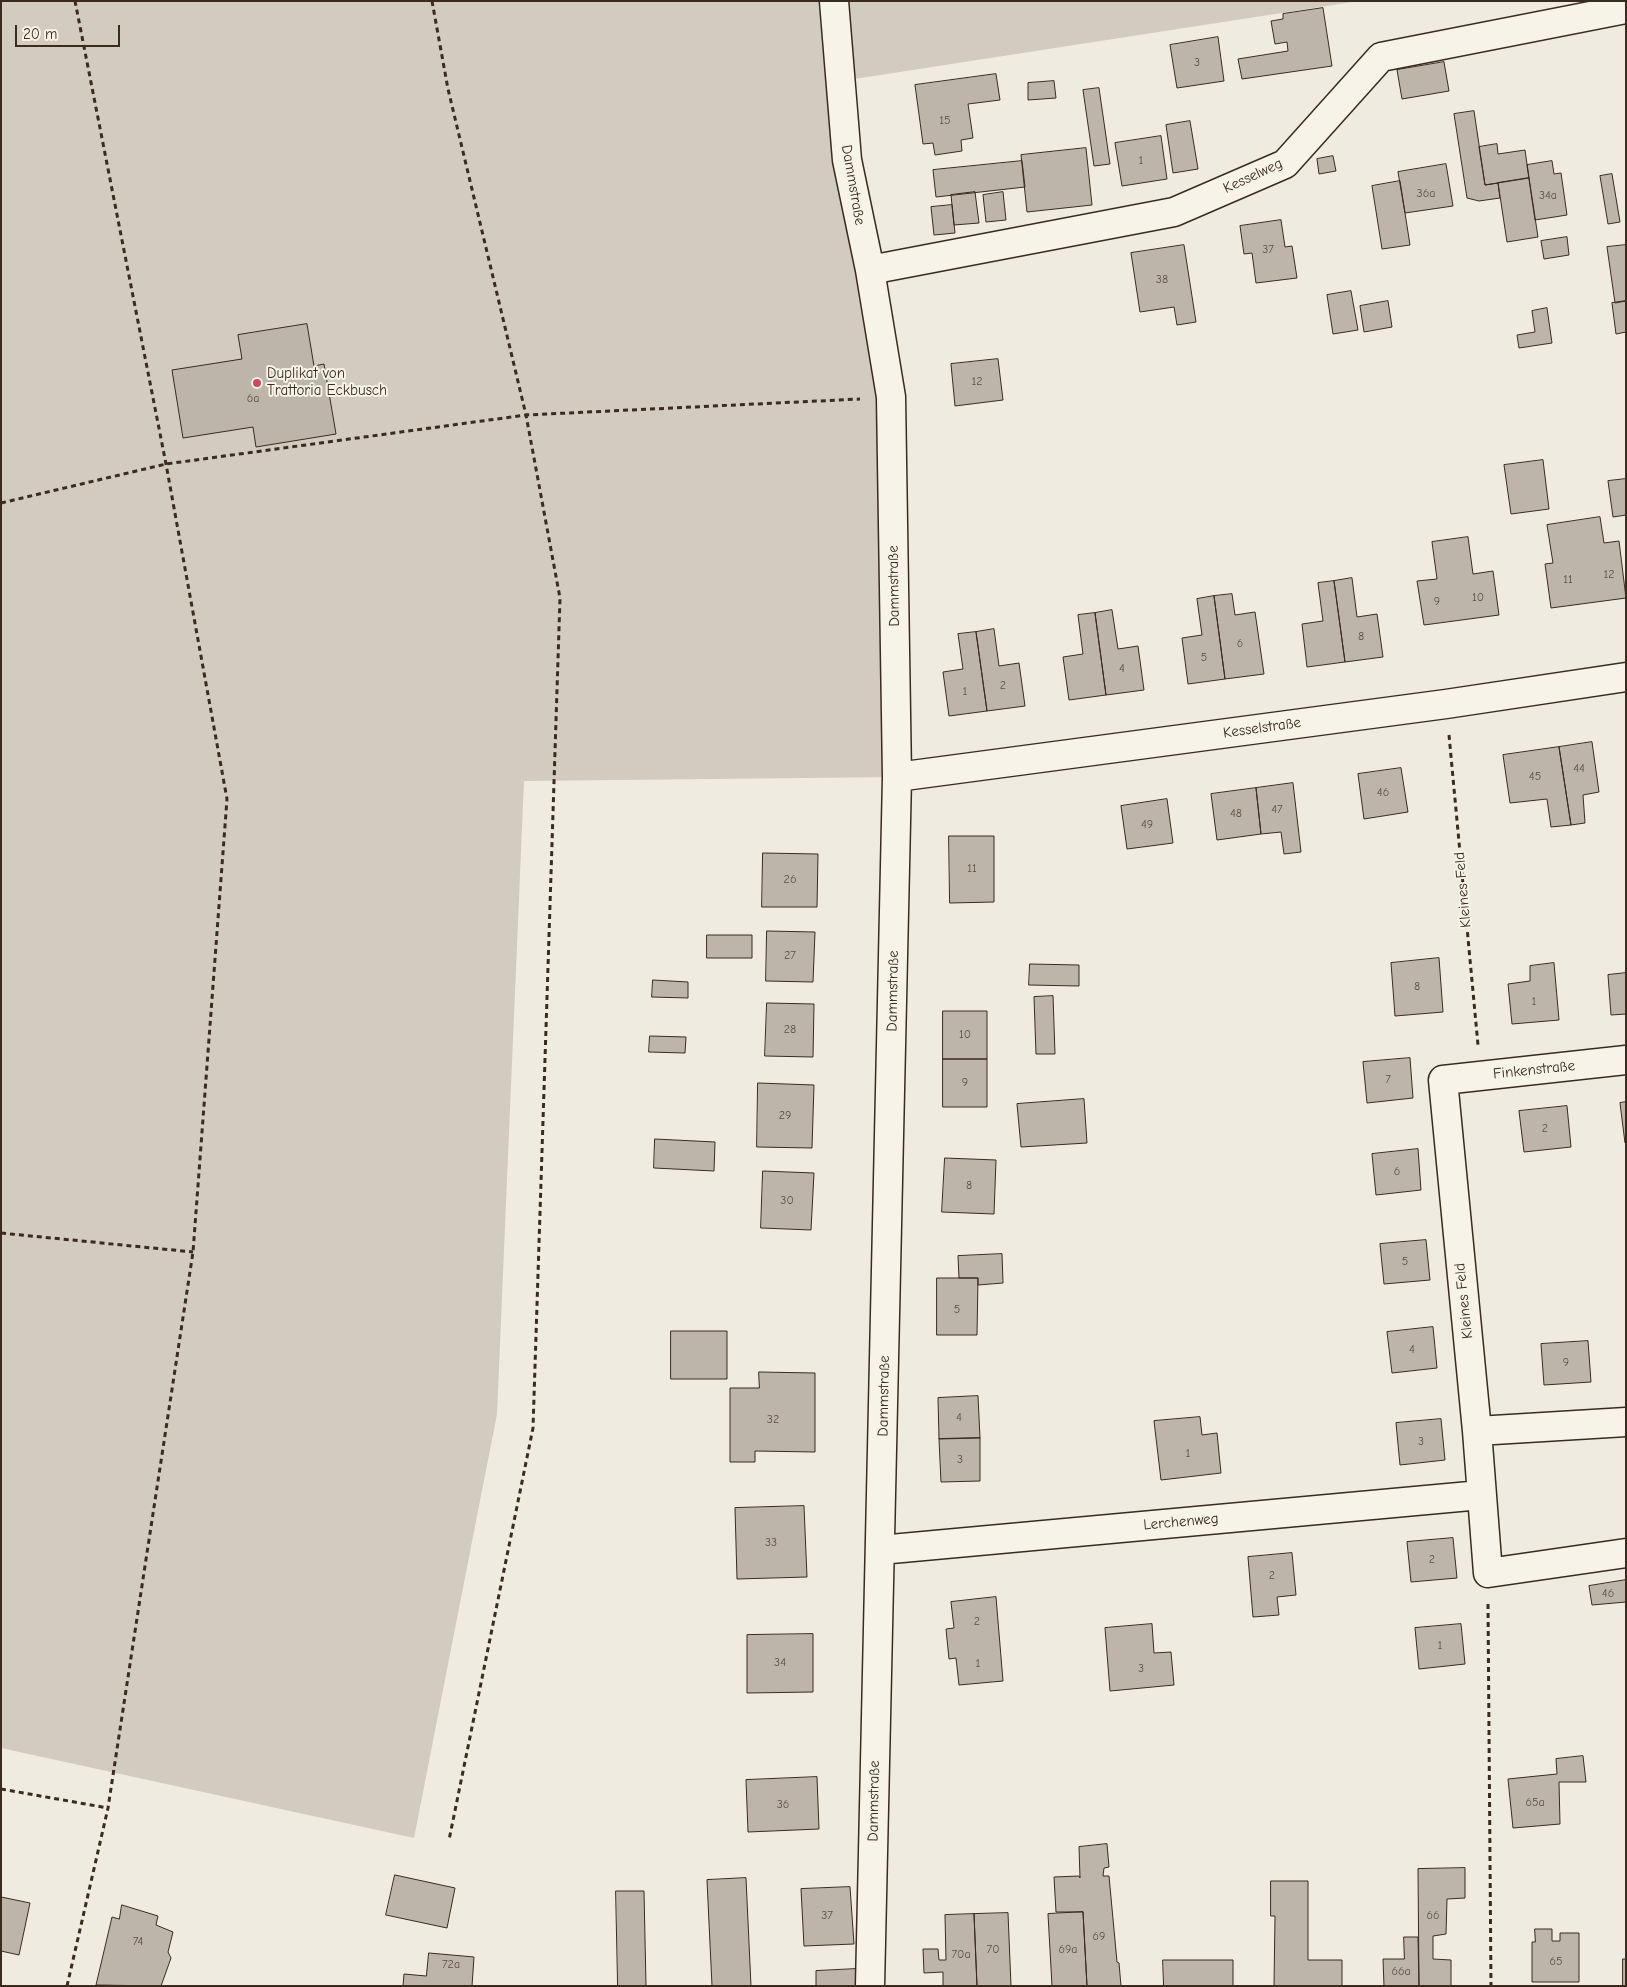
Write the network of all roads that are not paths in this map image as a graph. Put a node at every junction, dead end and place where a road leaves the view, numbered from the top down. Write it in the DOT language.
graph roads {
  1 [pos="834,1"];
  2 [pos="1626,9"];
  3 [pos="870,270"];
  4 [pos="1626,677"];
  5 [pos="897,777"];
  6 [pos="1626,1060"];
  7 [pos="1443,1080"];
  8 [pos="1626,1422"];
  9 [pos="1477,1431"];
  10 [pos="1481,1495"];
  11 [pos="880,1550"];
  12 [pos="1626,1553"];
  13 [pos="870,1986"];
  1 -- 3 [label="street, Dammstraße"];
  2 -- 3 [label="street, Kesselweg"];
  3 -- 5 [label="street, Dammstraße"];
  4 -- 5 [label="street, Kesselstraße"];
  5 -- 11 [label="street, Dammstraße"];
  6 -- 7 [label="street, Finkenstraße"];
  7 -- 9 [label="street, Kleines Feld"];
  8 -- 9 [label="street"];
  9 -- 10 [label="street, Kleines Feld"];
  10 -- 11 [label="street, Lerchenweg"];
  10 -- 12 [label="street, Kleines Feld"];
  11 -- 13 [label="street, Dammstraße"];
}
